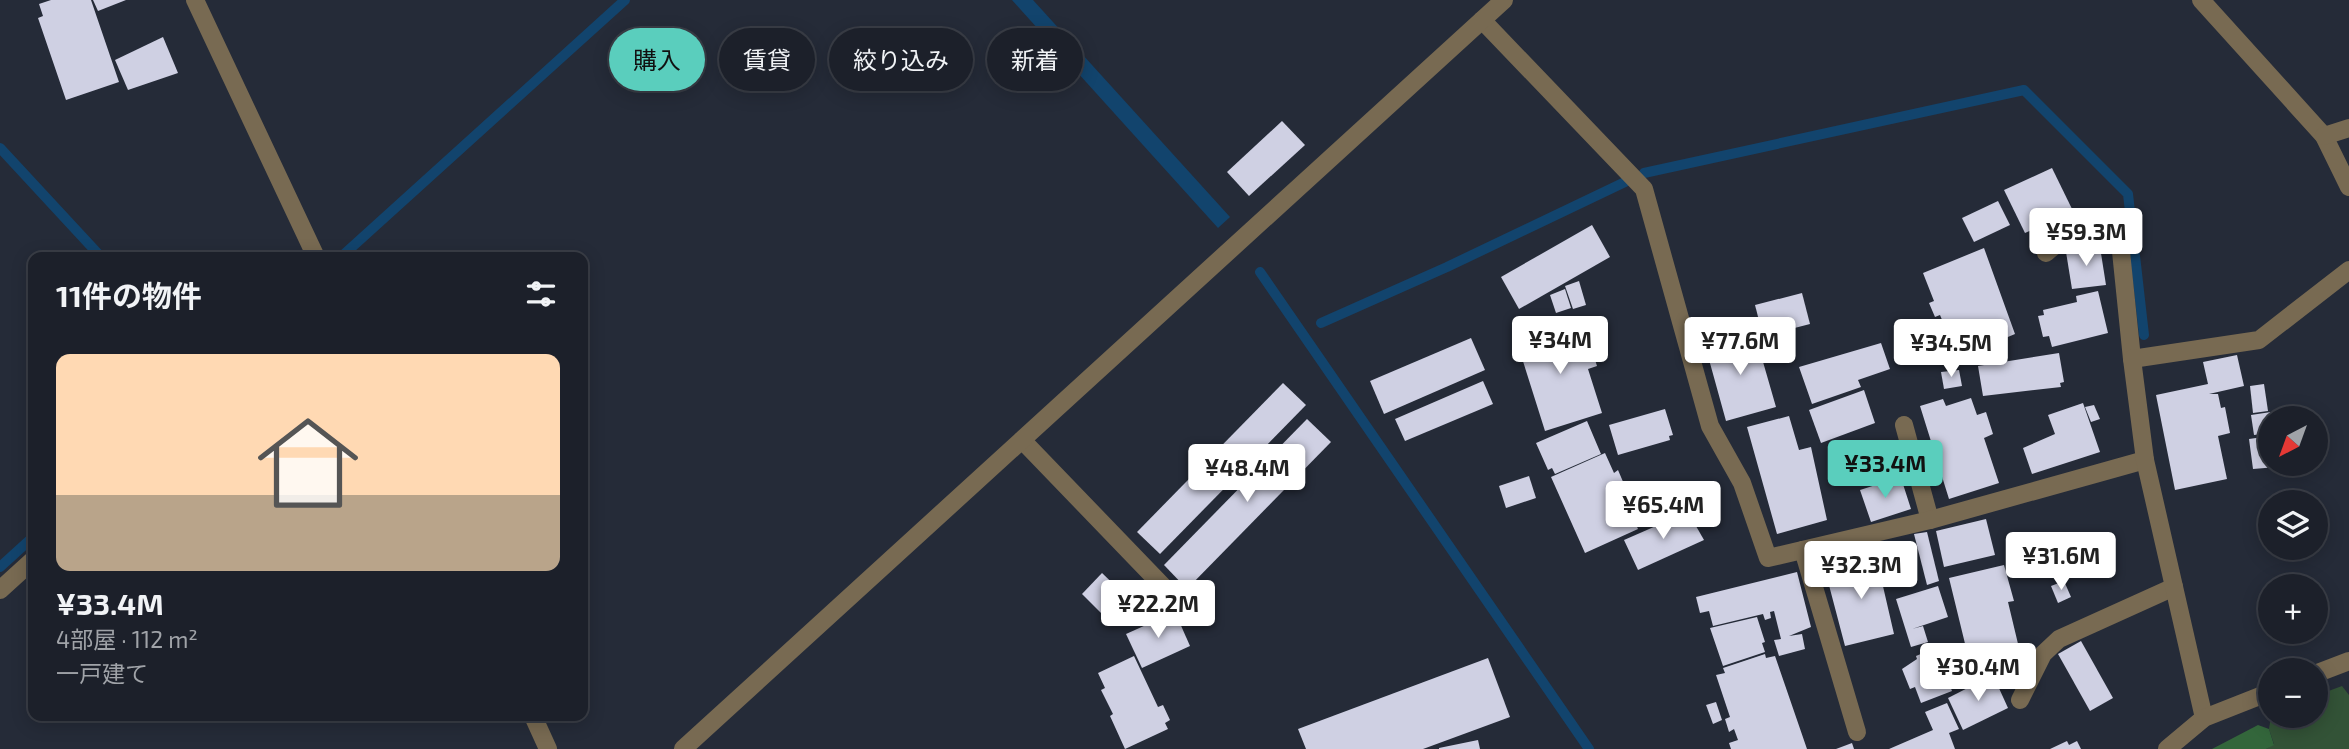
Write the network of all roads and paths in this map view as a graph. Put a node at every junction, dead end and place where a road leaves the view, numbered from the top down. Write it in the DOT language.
graph roads {
  1 [pos="195,0"];
  2 [pos="1504,0"];
  3 [pos="2201,0"];
  4 [pos="1482,20"];
  5 [pos="2349,128"];
  6 [pos="2324,136"];
  7 [pos="2349,187"];
  8 [pos="314,252"];
  9 [pos="2046,253"];
  10 [pos="2349,270"];
  11 [pos="2132,359"];
  12 [pos="1904,425"];
  13 [pos="1022,440"];
  14 [pos="2145,460"];
  15 [pos="1930,520"];
  16 [pos="1803,550"];
  17 [pos="28,565"];
  18 [pos="2174,587"];
  19 [pos="0,590"];
  20 [pos="1181,606"];
  21 [pos="2349,661"];
  22 [pos="2328,669"];
  23 [pos="2258,697"];
  24 [pos="2020,700"];
  25 [pos="2204,718"];
  26 [pos="535,721"];
  27 [pos="1857,732"];
  28 [pos="548,749"];
  29 [pos="683,749"];
  30 [pos="2167,749"];
  1 -- 8 [label="street"];
  2 -- 4 [label="street"];
  3 -- 6 [label="street"];
  4 -- 13 [label="street"];
  4 -- 16 [label="street"];
  5 -- 6 [label="street"];
  6 -- 7 [label="street"];
  9 -- 11 [label="street"];
  10 -- 11 [label="street"];
  11 -- 14 [label="street"];
  12 -- 15 [label="street"];
  13 -- 20 [label="street"];
  13 -- 29 [label="street"];
  14 -- 15 [label="street"];
  14 -- 18 [label="street"];
  15 -- 16 [label="street"];
  16 -- 27 [label="street"];
  17 -- 19 [label="street"];
  18 -- 24 [label="street"];
  18 -- 25 [label="street"];
  21 -- 22 [label="street"];
  23 -- 25 [label="street"];
  25 -- 30 [label="street"];
  26 -- 28 [label="street"];
}
